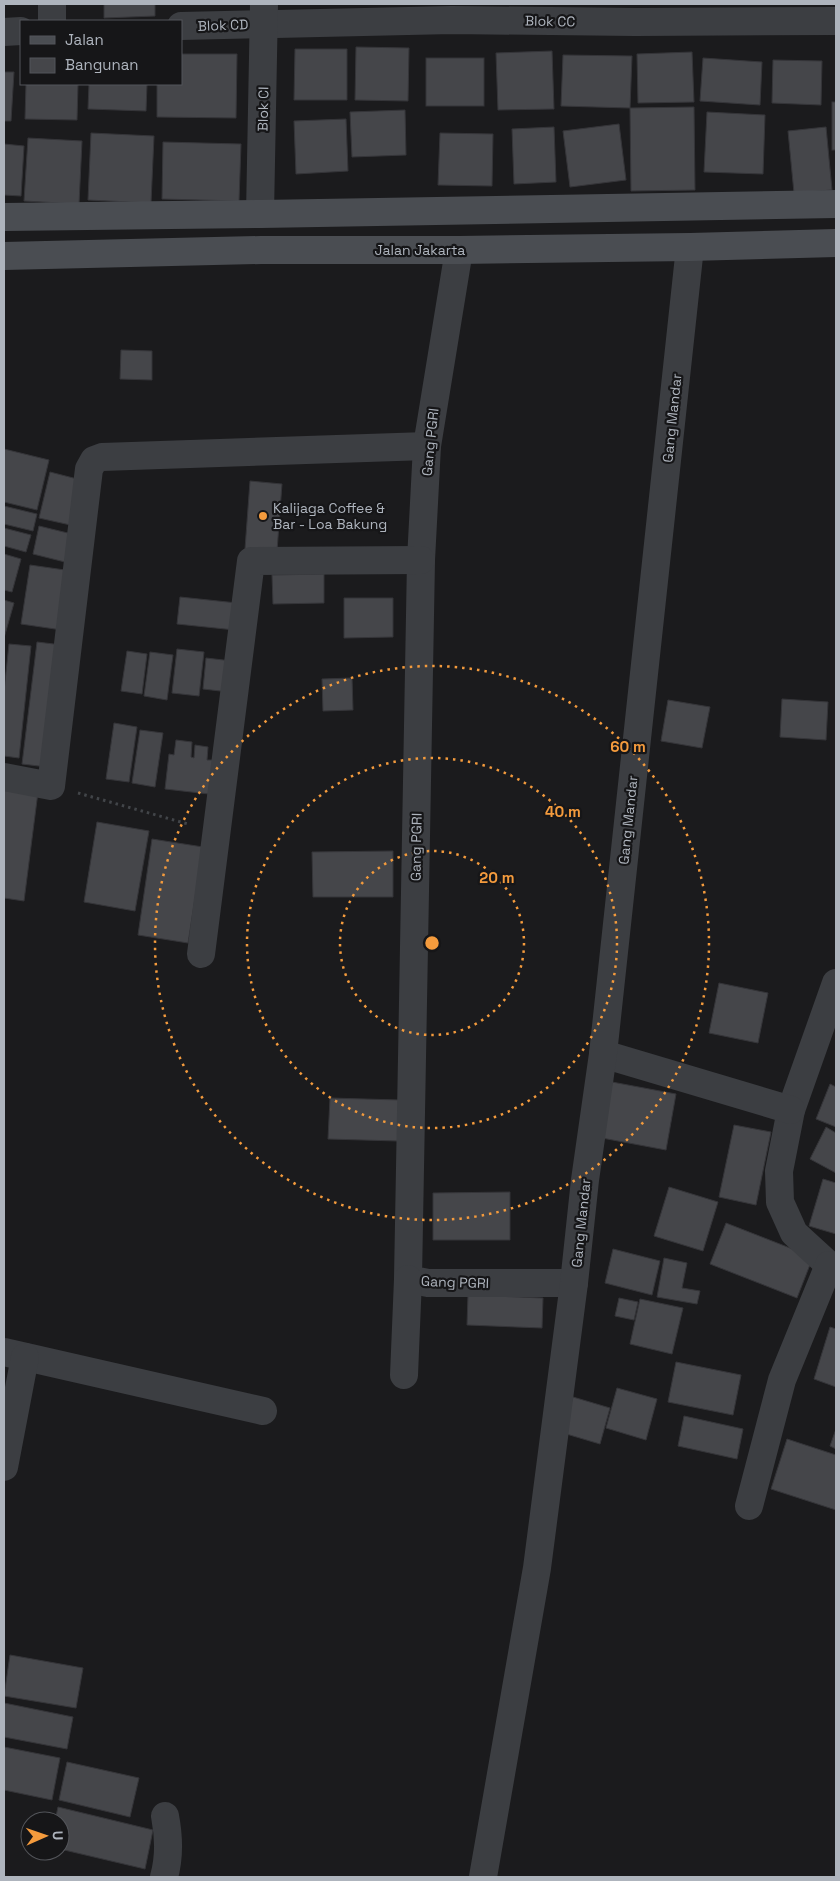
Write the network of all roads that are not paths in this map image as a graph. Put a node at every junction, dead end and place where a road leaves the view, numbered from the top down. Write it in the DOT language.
graph roads {
  1 [pos="52,4"];
  2 [pos="452,12"];
  3 [pos="635,13"];
  4 [pos="264,14"];
  5 [pos="822,15"];
  6 [pos="52,20"];
  7 [pos="182,26"];
  8 [pos="20,31"];
  9 [pos="4,32"];
  10 [pos="836,204"];
  11 [pos="260,214"];
  12 [pos="4,217"];
  13 [pos="836,243"];
  14 [pos="690,247"];
  15 [pos="261,250"];
  16 [pos="459,250"];
  17 [pos="4,256"];
  18 [pos="427,446"];
  19 [pos="421,560"];
  20 [pos="4,777"];
  21 [pos="200,954"];
  22 [pos="836,982"];
  23 [pos="603,1054"];
  24 [pos="791,1110"];
  25 [pos="832,1265"];
  26 [pos="408,1280"];
  27 [pos="574,1283"];
  28 [pos="14,1354"];
  29 [pos="404,1375"];
  30 [pos="263,1411"];
  31 [pos="4,1467"];
  32 [pos="749,1506"];
  33 [pos="165,1816"];
  34 [pos="164,1877"];
  35 [pos="483,1877"];
  1 -- 6 [label="street"];
  2 -- 3 [label="street, Blok CC"];
  2 -- 4 [label="street, Blok CC"];
  3 -- 5 [label="street, Blok CC"];
  4 -- 7 [label="street, Blok CD"];
  4 -- 11 [label="street, Blok CI"];
  8 -- 9 [label="street"];
  10 -- 11 [label="main road"];
  11 -- 12 [label="main road"];
  11 -- 15 [label="main road"];
  13 -- 14 [label="main road, Jalan Jakarta"];
  14 -- 16 [label="main road, Jalan Jakarta"];
  14 -- 23 [label="street, Gang Mandar"];
  15 -- 16 [label="main road, Jalan Jakarta"];
  15 -- 17 [label="main road, Jalan Jakarta"];
  16 -- 18 [label="street, Gang PGRI"];
  18 -- 19 [label="street, Gang PGRI"];
  18 -- 20 [label="street"];
  19 -- 21 [label="street"];
  19 -- 26 [label="street, Gang PGRI"];
  22 -- 24 [label="street"];
  23 -- 24 [label="street"];
  23 -- 27 [label="street, Gang Mandar"];
  24 -- 25 [label="street"];
  25 -- 32 [label="street"];
  26 -- 27 [label="street, Gang PGRI"];
  26 -- 29 [label="street"];
  27 -- 35 [label="street, Gang Mandar"];
  28 -- 30 [label="street"];
  28 -- 31 [label="street"];
  33 -- 34 [label="street"];
}
